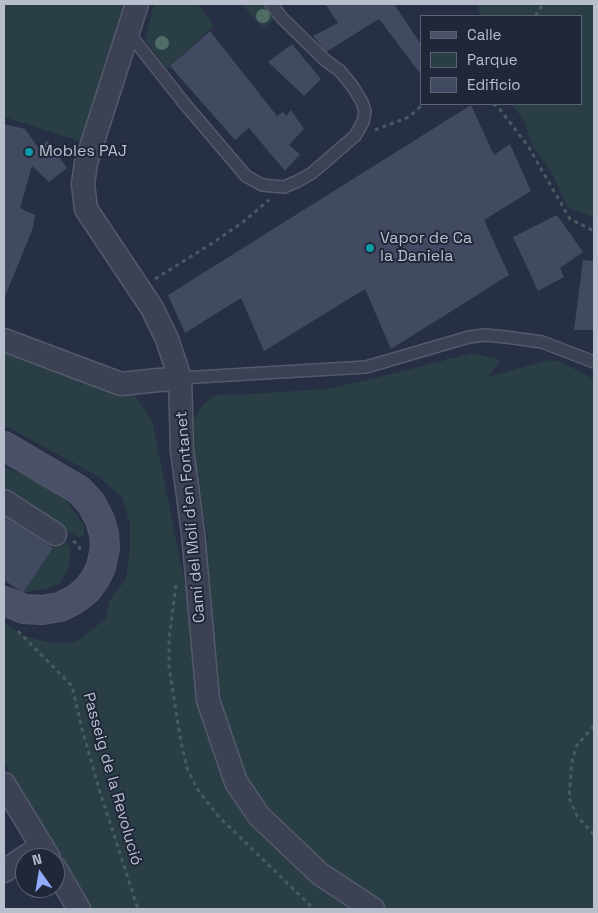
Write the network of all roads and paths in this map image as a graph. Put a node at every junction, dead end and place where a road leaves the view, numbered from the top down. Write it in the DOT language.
graph roads {
  1 [pos="137,4"];
  2 [pos="271,4"];
  3 [pos="543,4"];
  4 [pos="536,15"];
  5 [pos="128,32"];
  6 [pos="422,105"];
  7 [pos="495,105"];
  8 [pos="355,136"];
  9 [pos="284,187"];
  10 [pos="594,231"];
  11 [pos="139,289"];
  12 [pos="4,340"];
  13 [pos="594,362"];
  14 [pos="175,379"];
  15 [pos="4,446"];
  16 [pos="4,500"];
  17 [pos="55,534"];
  18 [pos="82,559"];
  19 [pos="4,601"];
  20 [pos="14,627"];
  21 [pos="594,726"];
  22 [pos="4,784"];
  23 [pos="594,835"];
  24 [pos="44,848"];
  25 [pos="65,885"];
  26 [pos="79,909"];
  27 [pos="138,909"];
  28 [pos="373,909"];
  1 -- 5 [label="street, Camí del Molí d'en Fontanet"];
  2 -- 8 [label="lane"];
  3 -- 4 [label="path"];
  5 -- 9 [label="lane"];
  5 -- 11 [label="street, Camí del Molí d'en Fontanet"];
  6 -- 8 [label="path"];
  7 -- 10 [label="path"];
  8 -- 9 [label="lane"];
  9 -- 11 [label="path"];
  11 -- 14 [label="street, Camí del Molí d'en Fontanet"];
  12 -- 14 [label="street"];
  13 -- 14 [label="lane"];
  14 -- 28 [label="street, Camí del Molí d'en Fontanet"];
  15 -- 19 [label="main road"];
  16 -- 17 [label="street"];
  17 -- 18 [label="path"];
  20 -- 27 [label="path, Passeig de la Revolució"];
  21 -- 23 [label="path"];
  22 -- 24 [label="street"];
  25 -- 26 [label="street"];
}
